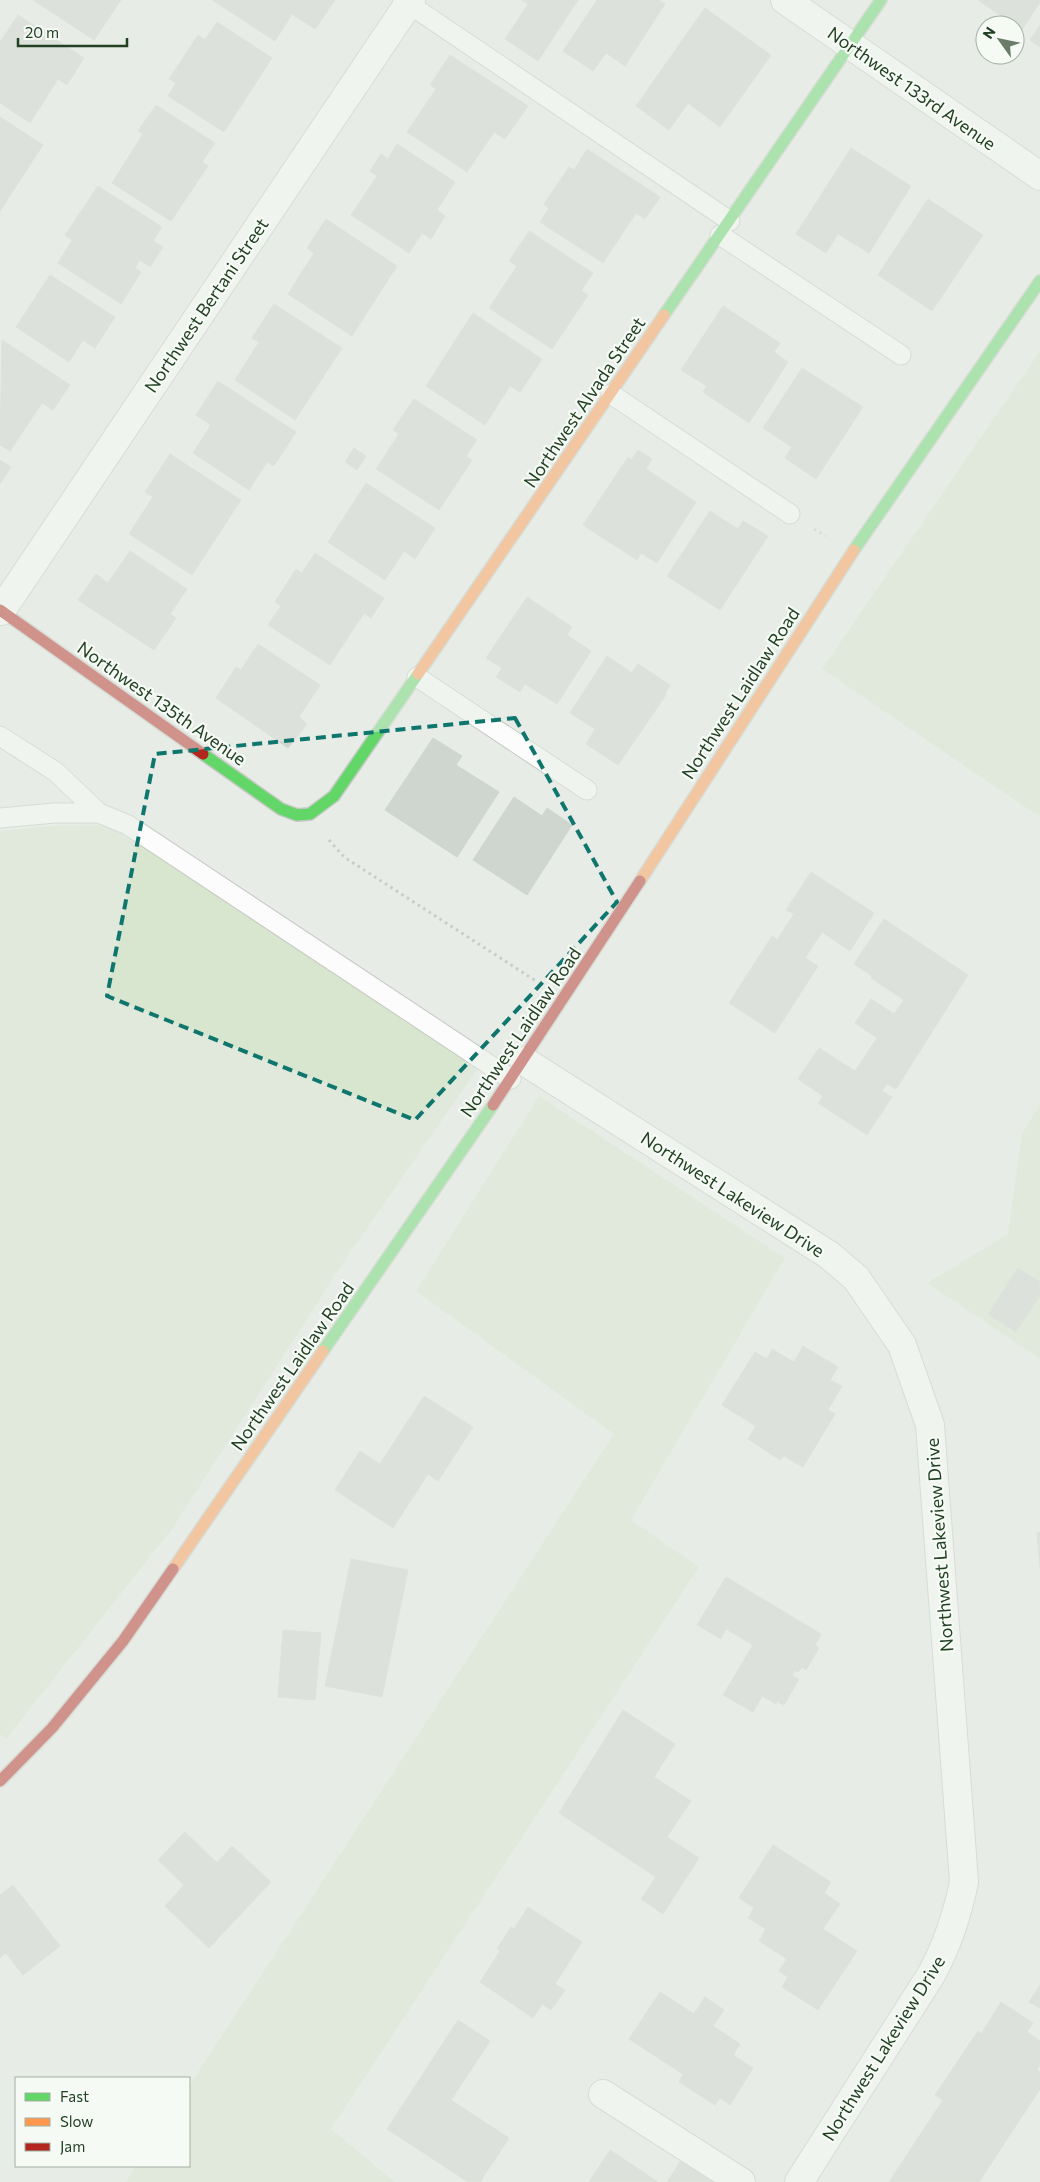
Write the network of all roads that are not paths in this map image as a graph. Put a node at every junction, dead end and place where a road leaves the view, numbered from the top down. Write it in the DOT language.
graph roads {
  1 [pos="785,0"];
  2 [pos="881,0"];
  3 [pos="407,1"];
  4 [pos="851,46"];
  5 [pos="1040,176"];
  6 [pos="725,228"];
  7 [pos="1040,281"];
  8 [pos="901,355"];
  9 [pos="611,394"];
  10 [pos="790,514"];
  11 [pos="1,611"];
  12 [pos="417,677"];
  13 [pos="0,736"];
  14 [pos="587,790"];
  15 [pos="99,813"];
  16 [pos="308,815"];
  17 [pos="0,818"];
  18 [pos="518,1070"];
  19 [pos="0,1782"];
  20 [pos="603,2094"];
  21 [pos="741,2182"];
  22 [pos="799,2182"];
  1 -- 4 [label="street, Northwest 133rd Avenue"];
  2 -- 4 [label="main road, Northwest Alvada Street"];
  3 -- 6 [label="lane"];
  3 -- 11 [label="street, Northwest Bertani Street"];
  4 -- 5 [label="street, Northwest 133rd Avenue"];
  4 -- 6 [label="main road, Northwest Alvada Street"];
  6 -- 8 [label="lane"];
  6 -- 9 [label="main road, Northwest Alvada Street"];
  7 -- 18 [label="main road, Northwest Laidlaw Road"];
  9 -- 10 [label="lane"];
  9 -- 12 [label="main road, Northwest Alvada Street"];
  11 -- 16 [label="main road, Northwest 135th Avenue"];
  12 -- 14 [label="lane"];
  12 -- 16 [label="main road, Northwest Alvada Street"];
  13 -- 15 [label="lane"];
  15 -- 17 [label="lane"];
  15 -- 18 [label="lane"];
  18 -- 19 [label="main road, Northwest Laidlaw Road"];
  18 -- 22 [label="street, Northwest Lakeview Drive"];
  20 -- 21 [label="street"];
}
